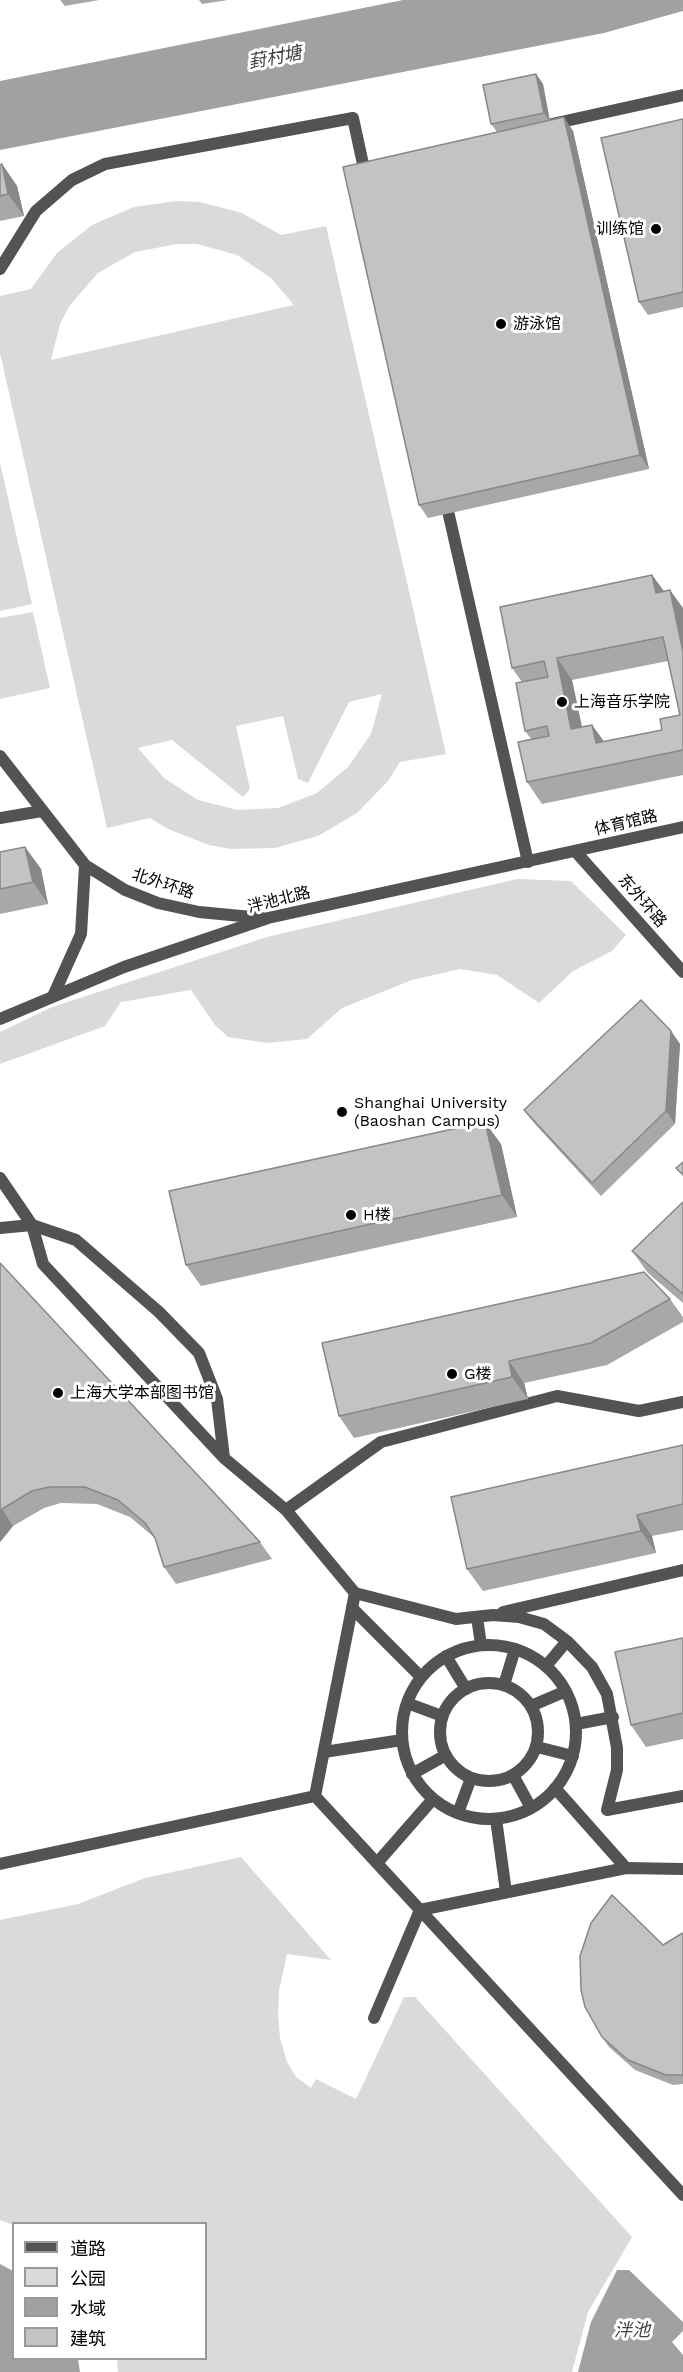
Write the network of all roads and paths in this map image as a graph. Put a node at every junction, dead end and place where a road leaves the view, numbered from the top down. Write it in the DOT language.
graph roads {
  1 [pos="683,95"];
  2 [pos="535,128"];
  3 [pos="369,189"];
  4 [pos="0,269"];
  5 [pos="442,485"];
  6 [pos="0,756"];
  7 [pos="42,811"];
  8 [pos="0,818"];
  9 [pos="683,827"];
  10 [pos="576,852"];
  11 [pos="528,862"];
  12 [pos="85,865"];
  13 [pos="268,918"];
  14 [pos="683,972"];
  15 [pos="54,994"];
  16 [pos="0,1019"];
  17 [pos="0,1178"];
  18 [pos="33,1225"];
  19 [pos="0,1228"];
  20 [pos="683,1402"];
  21 [pos="224,1458"];
  22 [pos="286,1510"];
  23 [pos="683,1570"];
  24 [pos="355,1593"];
  25 [pos="352,1608"];
  26 [pos="493,1614"];
  27 [pos="477,1617"];
  28 [pos="567,1641"];
  29 [pos="481,1646"];
  30 [pos="515,1649"];
  31 [pos="446,1656"];
  32 [pos="546,1666"];
  33 [pos="421,1677"];
  34 [pos="504,1685"];
  35 [pos="466,1689"];
  36 [pos="566,1691"];
  37 [pos="407,1703"];
  38 [pos="531,1706"];
  39 [pos="442,1716"];
  40 [pos="613,1718"];
  41 [pos="576,1724"];
  42 [pos="402,1740"];
  43 [pos="537,1747"];
  44 [pos="324,1752"];
  45 [pos="446,1755"];
  46 [pos="573,1756"];
  47 [pos="412,1774"];
  48 [pos="513,1775"];
  49 [pos="471,1778"];
  50 [pos="555,1788"];
  51 [pos="315,1796"];
  52 [pos="683,1796"];
  53 [pos="433,1799"];
  54 [pos="531,1808"];
  55 [pos="458,1813"];
  56 [pos="496,1819"];
  57 [pos="377,1863"];
  58 [pos="0,1864"];
  59 [pos="626,1868"];
  60 [pos="683,1869"];
  61 [pos="506,1892"];
  62 [pos="420,1910"];
  63 [pos="374,2018"];
  64 [pos="683,2195"];
  1 -- 2 [label="street"];
  3 -- 4 [label="street"];
  5 -- 11 [label="street"];
  6 -- 7 [label="street, 北外环路"];
  7 -- 8 [label="street"];
  7 -- 12 [label="street, 北外环路"];
  9 -- 10 [label="street, 体育馆路"];
  10 -- 11 [label="street, 泮池北路"];
  10 -- 14 [label="street, 东外环路"];
  11 -- 13 [label="street, 泮池北路"];
  12 -- 13 [label="street, 北外环路"];
  12 -- 15 [label="street"];
  13 -- 15 [label="street, 泮池北路"];
  15 -- 16 [label="street, 泮池北路"];
  17 -- 18 [label="street"];
  18 -- 19 [label="street"];
  18 -- 21 [label="street"];
  18 -- 21 [label="street"];
  20 -- 22 [label="street"];
  21 -- 22 [label="street"];
  22 -- 24 [label="street"];
  23 -- 26 [label="street"];
  24 -- 25 [label="street"];
  24 -- 27 [label="street"];
  25 -- 33 [label="street"];
  25 -- 44 [label="street"];
  26 -- 27 [label="street"];
  26 -- 28 [label="street"];
  27 -- 29 [label="street"];
  28 -- 32 [label="street"];
  28 -- 40 [label="street"];
  29 -- 30 [label="street"];
  29 -- 31 [label="street"];
  30 -- 32 [label="street"];
  30 -- 34 [label="street"];
  31 -- 33 [label="street"];
  31 -- 35 [label="street"];
  32 -- 36 [label="street"];
  33 -- 37 [label="street"];
  34 -- 35 [label="street"];
  34 -- 38 [label="street"];
  35 -- 39 [label="street"];
  36 -- 38 [label="street"];
  36 -- 41 [label="street"];
  37 -- 39 [label="street"];
  37 -- 42 [label="street"];
  38 -- 43 [label="street"];
  39 -- 45 [label="street"];
  40 -- 41 [label="street"];
  40 -- 52 [label="street"];
  41 -- 46 [label="street"];
  42 -- 44 [label="street"];
  42 -- 47 [label="street"];
  43 -- 46 [label="street"];
  43 -- 48 [label="street"];
  44 -- 51 [label="street"];
  45 -- 47 [label="street"];
  45 -- 49 [label="street"];
  46 -- 50 [label="street"];
  47 -- 53 [label="street"];
  48 -- 49 [label="street"];
  48 -- 54 [label="street"];
  49 -- 55 [label="street"];
  50 -- 54 [label="street"];
  50 -- 59 [label="street"];
  51 -- 57 [label="street"];
  51 -- 58 [label="street"];
  53 -- 55 [label="street"];
  53 -- 57 [label="street"];
  54 -- 56 [label="street"];
  55 -- 56 [label="street"];
  56 -- 61 [label="street"];
  57 -- 62 [label="street"];
  59 -- 60 [label="street"];
  59 -- 61 [label="street"];
  61 -- 62 [label="street"];
  62 -- 63 [label="street"];
  62 -- 64 [label="street"];
}
